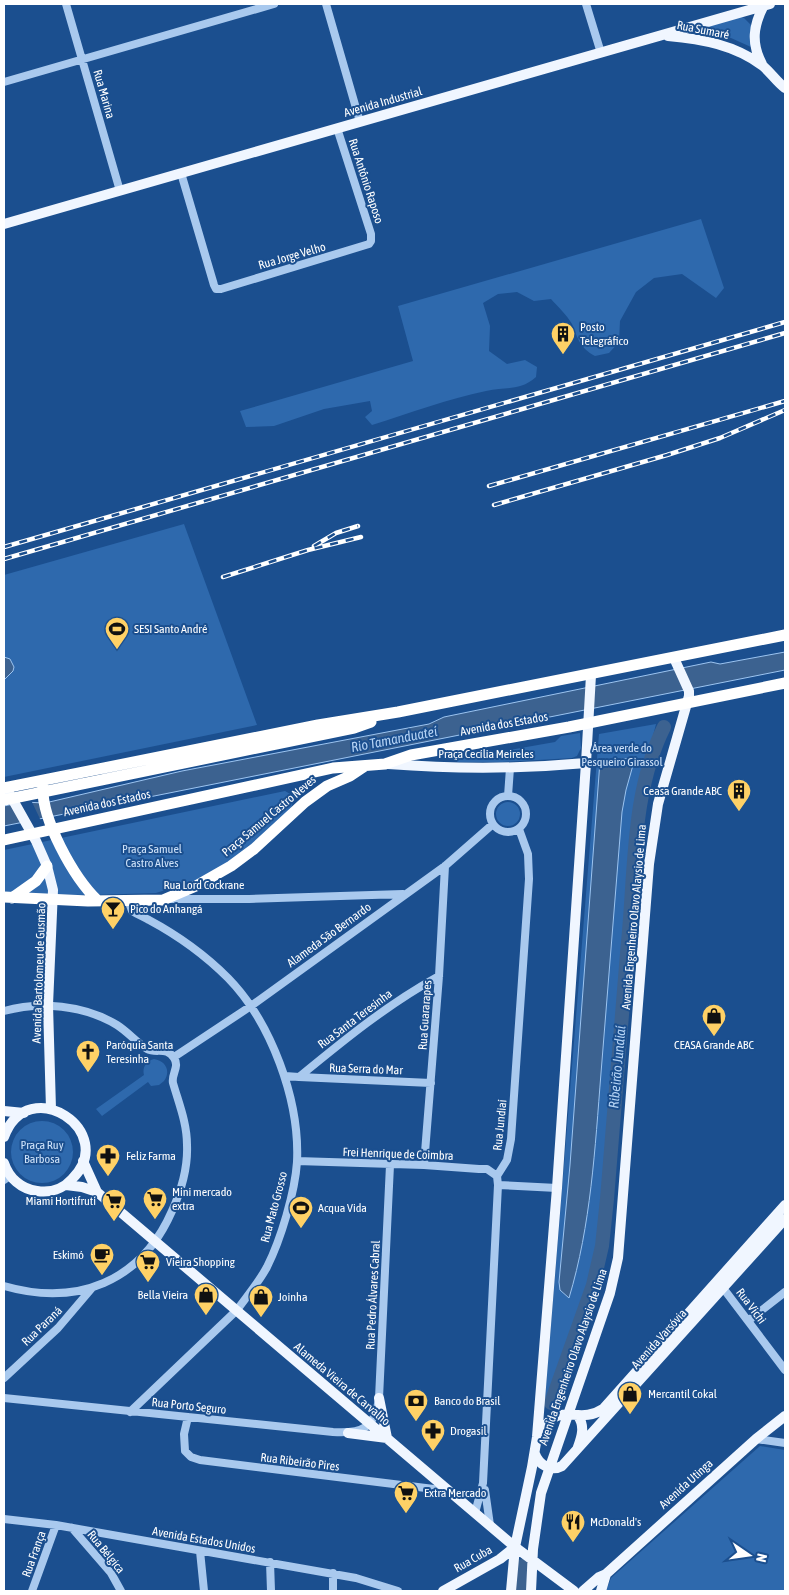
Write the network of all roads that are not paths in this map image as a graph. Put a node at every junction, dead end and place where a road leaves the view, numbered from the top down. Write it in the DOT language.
graph roads {
  1 [pos="66,4"];
  2 [pos="274,4"];
  3 [pos="326,4"];
  4 [pos="586,4"];
  5 [pos="767,5"];
  6 [pos="662,35"];
  7 [pos="601,53"];
  8 [pos="82,59"];
  9 [pos="764,67"];
  10 [pos="4,82"];
  11 [pos="782,85"];
  12 [pos="785,92"];
  13 [pos="360,122"];
  14 [pos="337,128"];
  15 [pos="181,173"];
  16 [pos="120,191"];
  17 [pos="4,224"];
  18 [pos="371,241"];
  19 [pos="785,636"];
  20 [pos="677,663"];
  21 [pos="590,680"];
  22 [pos="785,683"];
  23 [pos="688,697"];
  24 [pos="398,712"];
  25 [pos="589,717"];
  26 [pos="586,763"];
  27 [pos="385,764"];
  28 [pos="365,766"];
  29 [pos="510,768"];
  30 [pos="44,780"];
  31 [pos="5,788"];
  32 [pos="508,796"];
  33 [pos="9,801"];
  34 [pos="493,824"];
  35 [pos="519,829"];
  36 [pos="4,840"];
  37 [pos="47,866"];
  38 [pos="445,866"];
  39 [pos="404,894"];
  40 [pos="7,899"];
  41 [pos="54,899"];
  42 [pos="128,900"];
  43 [pos="163,900"];
  44 [pos="98,901"];
  45 [pos="439,976"];
  46 [pos="48,1005"];
  47 [pos="251,1006"];
  48 [pos="4,1012"];
  49 [pos="174,1058"];
  50 [pos="285,1076"];
  51 [pos="300,1077"];
  52 [pos="431,1083"];
  53 [pos="51,1109"];
  54 [pos="4,1111"];
  55 [pos="24,1113"];
  56 [pos="5,1129"];
  57 [pos="83,1161"];
  58 [pos="297,1161"];
  59 [pos="4,1163"];
  60 [pos="390,1165"];
  61 [pos="424,1165"];
  62 [pos="497,1176"];
  63 [pos="7,1178"];
  64 [pos="66,1185"];
  65 [pos="498,1185"];
  66 [pos="557,1188"];
  67 [pos="97,1192"];
  68 [pos="785,1205"];
  69 [pos="785,1219"];
  70 [pos="156,1242"];
  71 [pos="720,1284"];
  72 [pos="4,1286"];
  73 [pos="92,1288"];
  74 [pos="785,1292"];
  75 [pos="236,1310"];
  76 [pos="748,1321"];
  77 [pos="785,1370"];
  78 [pos="4,1378"];
  79 [pos="4,1398"];
  80 [pos="379,1398"];
  81 [pos="130,1412"];
  82 [pos="566,1415"];
  83 [pos="578,1416"];
  84 [pos="785,1416"];
  85 [pos="188,1417"];
  86 [pos="370,1424"];
  87 [pos="348,1433"];
  88 [pos="537,1437"];
  89 [pos="388,1438"];
  90 [pos="756,1439"];
  91 [pos="785,1443"];
  92 [pos="575,1452"];
  93 [pos="535,1454"];
  94 [pos="548,1468"];
  95 [pos="484,1483"];
  96 [pos="450,1491"];
  97 [pos="475,1513"];
  98 [pos="4,1519"];
  99 [pos="56,1525"];
  100 [pos="490,1526"];
  101 [pos="72,1528"];
  102 [pos="515,1547"];
  103 [pos="200,1551"];
  104 [pos="532,1561"];
  105 [pos="270,1562"];
  106 [pos="333,1573"];
  107 [pos="606,1574"];
  108 [pos="32,1591"];
  109 [pos="122,1591"];
  110 [pos="204,1591"];
  111 [pos="270,1591"];
  112 [pos="334,1591"];
  113 [pos="398,1591"];
  114 [pos="443,1591"];
  115 [pos="511,1591"];
  116 [pos="531,1591"];
  117 [pos="574,1591"];
  118 [pos="583,1591"];
  119 [pos="601,1591"];
  1 -- 8 [label="street, Rua Marina"];
  2 -- 8 [label="street"];
  3 -- 13 [label="street"];
  4 -- 7 [label="street"];
  5 -- 6 [label="main road, Avenida Industrial"];
  5 -- 9 [label="main road, Rua Sumaré"];
  6 -- 7 [label="main road, Avenida Industrial"];
  6 -- 9 [label="main road, Rua Sumaré"];
  7 -- 13 [label="main road, Avenida Industrial"];
  8 -- 10 [label="street"];
  8 -- 16 [label="street, Rua Marina"];
  9 -- 11 [label="main road, Rua Sumaré"];
  11 -- 12 [label="street"];
  13 -- 14 [label="main road, Avenida Industrial"];
  14 -- 15 [label="main road, Avenida Industrial"];
  14 -- 18 [label="street, Rua Antônio Raposo"];
  15 -- 16 [label="main road, Avenida Industrial"];
  15 -- 18 [label="street, Rua Jorge Velho"];
  16 -- 17 [label="main road, Avenida Industrial"];
  19 -- 20 [label="highway, Avenida dos Estados"];
  20 -- 21 [label="highway, Avenida dos Estados"];
  20 -- 23 [label="main road"];
  21 -- 24 [label="highway, Avenida dos Estados"];
  21 -- 25 [label="main road, Avenida Engenheiro Olavo Alaysio de Lima"];
  22 -- 23 [label="highway, Avenida dos Estados"];
  23 -- 25 [label="highway, Avenida dos Estados"];
  23 -- 82 [label="main road, Avenida Engenheiro Olavo Alaysio de Lima"];
  24 -- 30 [label="highway, Avenida dos Estados"];
  24 -- 33 [label="highway, Avenida dos Estados"];
  25 -- 26 [label="main road, Avenida Engenheiro Olavo Alaysio de Lima"];
  25 -- 27 [label="highway, Avenida dos Estados"];
  26 -- 29 [label="main road, Praça Cecília Meireles"];
  26 -- 66 [label="main road, Avenida Engenheiro Olavo Alaysio de Lima"];
  27 -- 28 [label="highway, Avenida dos Estados"];
  27 -- 29 [label="main road, Praça Cecília Meireles"];
  28 -- 36 [label="highway, Avenida dos Estados"];
  28 -- 43 [label="highway, Praça Samuel Castro Neves"];
  29 -- 32 [label="street"];
  30 -- 31 [label="highway, Avenida dos Estados"];
  30 -- 44 [label="highway, Avenida dos Estados"];
  31 -- 33 [label="main road, Avenida Bartolomeu de Gusmão"];
  32 -- 34 [label="street"];
  32 -- 35 [label="street"];
  33 -- 37 [label="main road, Avenida Bartolomeu de Gusmão"];
  34 -- 35 [label="street"];
  34 -- 38 [label="street, Alameda São Bernardo"];
  35 -- 62 [label="street, Rua Jundiaí"];
  37 -- 40 [label="highway"];
  37 -- 41 [label="main road, Avenida Bartolomeu de Gusmão"];
  38 -- 39 [label="street, Alameda São Bernardo"];
  38 -- 45 [label="street, Rua Guararapes"];
  39 -- 43 [label="street, Rua Lord Cockrane"];
  39 -- 47 [label="street, Alameda São Bernardo"];
  40 -- 41 [label="highway, Rua Lord Cockrane"];
  41 -- 44 [label="highway, Rua Lord Cockrane"];
  41 -- 46 [label="main road, Avenida Bartolomeu de Gusmão"];
  42 -- 43 [label="highway, Rua Lord Cockrane"];
  42 -- 44 [label="highway, Rua Lord Cockrane"];
  42 -- 47 [label="street, Rua Mato Grosso"];
  45 -- 51 [label="street, Rua Santa Teresinha"];
  45 -- 52 [label="street, Rua Guararapes"];
  46 -- 48 [label="street"];
  46 -- 49 [label="street"];
  46 -- 53 [label="main road, Avenida Bartolomeu de Gusmão"];
  47 -- 49 [label="street, Alameda São Bernardo"];
  47 -- 50 [label="street, Rua Mato Grosso"];
  49 -- 70 [label="street"];
  50 -- 51 [label="street"];
  50 -- 58 [label="street, Rua Mato Grosso"];
  51 -- 52 [label="street, Rua Serra do Mar"];
  52 -- 61 [label="street, Rua Guararapes"];
  53 -- 55 [label="main road"];
  53 -- 57 [label="main road"];
  54 -- 55 [label="main road"];
  55 -- 56 [label="main road"];
  57 -- 64 [label="main road"];
  57 -- 67 [label="main road, Alameda Vieira de Carvalho"];
  58 -- 60 [label="street, Frei Henrique de Coimbra"];
  58 -- 75 [label="street, Rua Mato Grosso"];
  59 -- 63 [label="main road"];
  60 -- 61 [label="street, Frei Henrique de Coimbra"];
  60 -- 80 [label="street, Rua Pedro Álvares Cabral"];
  61 -- 62 [label="street, Frei Henrique de Coimbra"];
  62 -- 65 [label="street"];
  63 -- 64 [label="main road"];
  64 -- 67 [label="main road, Alameda Vieira de Carvalho"];
  65 -- 66 [label="street"];
  65 -- 95 [label="street"];
  66 -- 88 [label="main road, Avenida Engenheiro Olavo Alaysio de Lima"];
  67 -- 70 [label="main road, Alameda Vieira de Carvalho"];
  68 -- 71 [label="main road, Avenida Varsóvia"];
  69 -- 71 [label="main road, Avenida Varsóvia"];
  70 -- 73 [label="street"];
  70 -- 75 [label="main road, Alameda Vieira de Carvalho"];
  71 -- 76 [label="street, Rua Vichi"];
  71 -- 83 [label="main road, Avenida Varsóvia"];
  71 -- 92 [label="main road, Avenida Varsóvia"];
  72 -- 73 [label="street"];
  73 -- 78 [label="street, Rua Paraná"];
  74 -- 76 [label="street"];
  75 -- 81 [label="street, Rua Mato Grosso"];
  75 -- 86 [label="main road, Alameda Vieira de Carvalho"];
  76 -- 77 [label="street, Rua Vichi"];
  79 -- 81 [label="street, Rua Porto Seguro"];
  80 -- 86 [label="street, Rua Pedro Álvares Cabral"];
  80 -- 89 [label="main road"];
  81 -- 85 [label="street, Rua Porto Seguro"];
  82 -- 83 [label="main road, Avenida Varsóvia"];
  82 -- 88 [label="main road"];
  82 -- 94 [label="main road, Avenida Engenheiro Olavo Alaysio de Lima"];
  83 -- 92 [label="main road"];
  84 -- 90 [label="main road, Avenida Utinga"];
  85 -- 87 [label="street, Rua Porto Seguro"];
  85 -- 96 [label="street, Rua Ribeirão Pires"];
  86 -- 87 [label="street, Rua Porto Seguro"];
  86 -- 89 [label="main road, Alameda Vieira de Carvalho"];
  87 -- 89 [label="main road"];
  88 -- 93 [label="main road, Avenida Engenheiro Olavo Alaysio de Lima"];
  89 -- 96 [label="main road, Alameda Vieira de Carvalho"];
  90 -- 91 [label="street"];
  90 -- 107 [label="main road, Avenida Utinga"];
  92 -- 94 [label="main road, Avenida Varsóvia"];
  93 -- 94 [label="main road"];
  93 -- 102 [label="main road, Avenida Engenheiro Olavo Alaysio de Lima"];
  94 -- 104 [label="main road, Avenida Engenheiro Olavo Alaysio de Lima"];
  95 -- 97 [label="street"];
  95 -- 100 [label="street"];
  96 -- 97 [label="main road, Alameda Vieira de Carvalho"];
  97 -- 100 [label="main road, Alameda Vieira de Carvalho"];
  98 -- 99 [label="street, Avenida Estados Unidos"];
  99 -- 101 [label="street, Avenida Estados Unidos"];
  99 -- 108 [label="street, Rua França"];
  100 -- 102 [label="main road, Alameda Vieira de Carvalho"];
  101 -- 103 [label="street, Avenida Estados Unidos"];
  101 -- 109 [label="street, Rua Bélgica"];
  102 -- 104 [label="main road, Alameda Vieira de Carvalho"];
  102 -- 114 [label="main road, Rua Cuba"];
  102 -- 115 [label="main road, Avenida Engenheiro Olavo Alaysio de Lima"];
  103 -- 105 [label="street, Avenida Estados Unidos"];
  103 -- 110 [label="street"];
  104 -- 116 [label="main road, Avenida Engenheiro Olavo Alaysio de Lima"];
  104 -- 117 [label="main road, Alameda Vieira de Carvalho"];
  105 -- 106 [label="street, Avenida Estados Unidos"];
  105 -- 111 [label="street"];
  106 -- 112 [label="street"];
  106 -- 113 [label="street, Avenida Estados Unidos"];
  107 -- 118 [label="main road, Avenida Utinga"];
  107 -- 119 [label="main road"];
}
